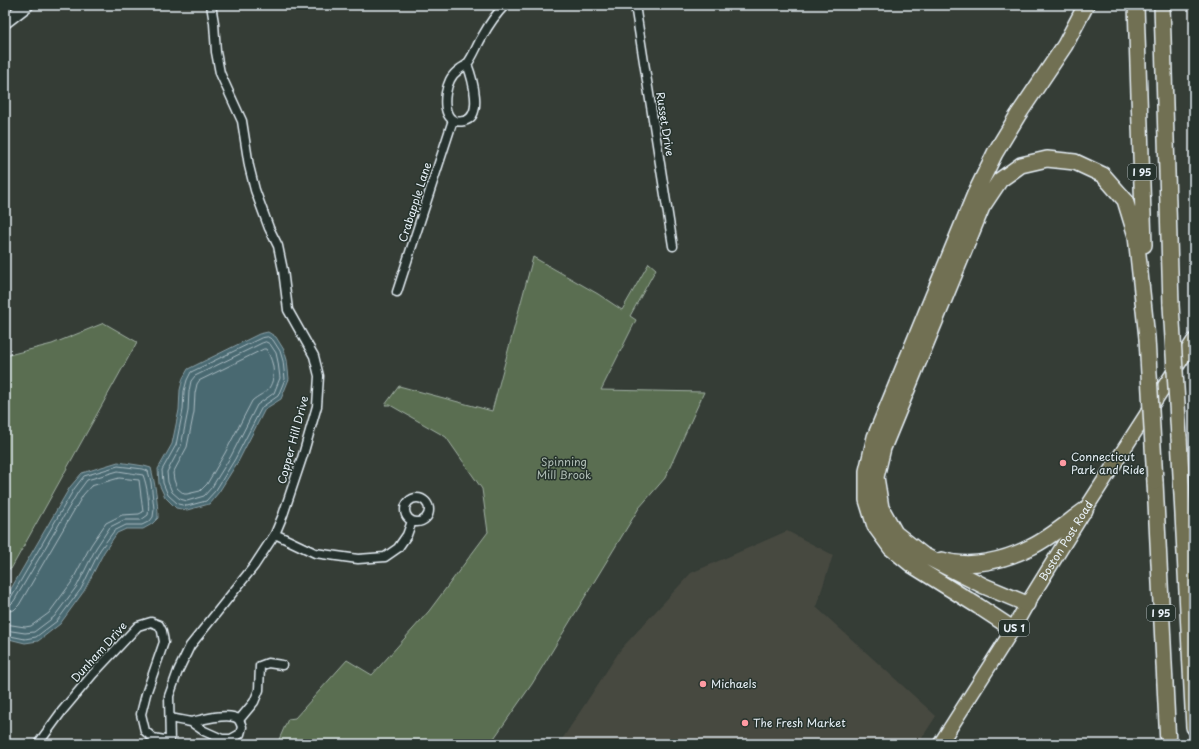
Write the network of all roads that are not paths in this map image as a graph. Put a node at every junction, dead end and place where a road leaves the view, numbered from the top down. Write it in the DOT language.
graph roads {
  1 [pos="27,5"];
  2 [pos="211,5"];
  3 [pos="505,5"];
  4 [pos="636,5"];
  5 [pos="1086,5"];
  6 [pos="1136,5"];
  7 [pos="1162,5"];
  8 [pos="5,22"];
  9 [pos="467,64"];
  10 [pos="453,120"];
  11 [pos="672,246"];
  12 [pos="397,292"];
  13 [pos="1147,338"];
  14 [pos="1194,340"];
  15 [pos="1179,437"];
  16 [pos="1085,510"];
  17 [pos="1194,511"];
  18 [pos="412,521"];
  19 [pos="274,534"];
  20 [pos="922,555"];
  21 [pos="1027,604"];
  22 [pos="1013,629"];
  23 [pos="282,664"];
  24 [pos="170,718"];
  25 [pos="239,720"];
  26 [pos="191,722"];
  27 [pos="1194,727"];
  28 [pos="170,743"];
  29 [pos="38,744"];
  30 [pos="940,744"];
  31 [pos="1168,744"];
  1 -- 8 [label="street"];
  2 -- 19 [label="street, Copper Hill Drive"];
  3 -- 9 [label="street"];
  4 -- 11 [label="street, Russet Drive"];
  5 -- 22 [label="highway"];
  6 -- 13 [label="highway, I 95"];
  7 -- 15 [label="highway, I 95, bridge"];
  9 -- 10 [label="street"];
  9 -- 10 [label="street"];
  10 -- 12 [label="street, Crabapple Lane"];
  13 -- 20 [label="highway"];
  13 -- 31 [label="highway, I 95, bridge"];
  14 -- 16 [label="main road, Boston Post Road / US 1"];
  15 -- 17 [label="highway"];
  15 -- 27 [label="highway, I 95"];
  16 -- 20 [label="highway"];
  16 -- 21 [label="main road, Boston Post Road / US 1"];
  18 -- 19 [label="street"];
  19 -- 24 [label="street, Copper Hill Drive"];
  20 -- 21 [label="highway"];
  21 -- 22 [label="main road, Boston Post Road / US 1"];
  22 -- 30 [label="main road, Boston Post Road / US 1"];
  23 -- 25 [label="street"];
  24 -- 26 [label="street"];
  24 -- 28 [label="street, Copper Hill Drive"];
  25 -- 26 [label="street"];
  25 -- 26 [label="street"];
  28 -- 29 [label="street, Dunham Drive"];
}
